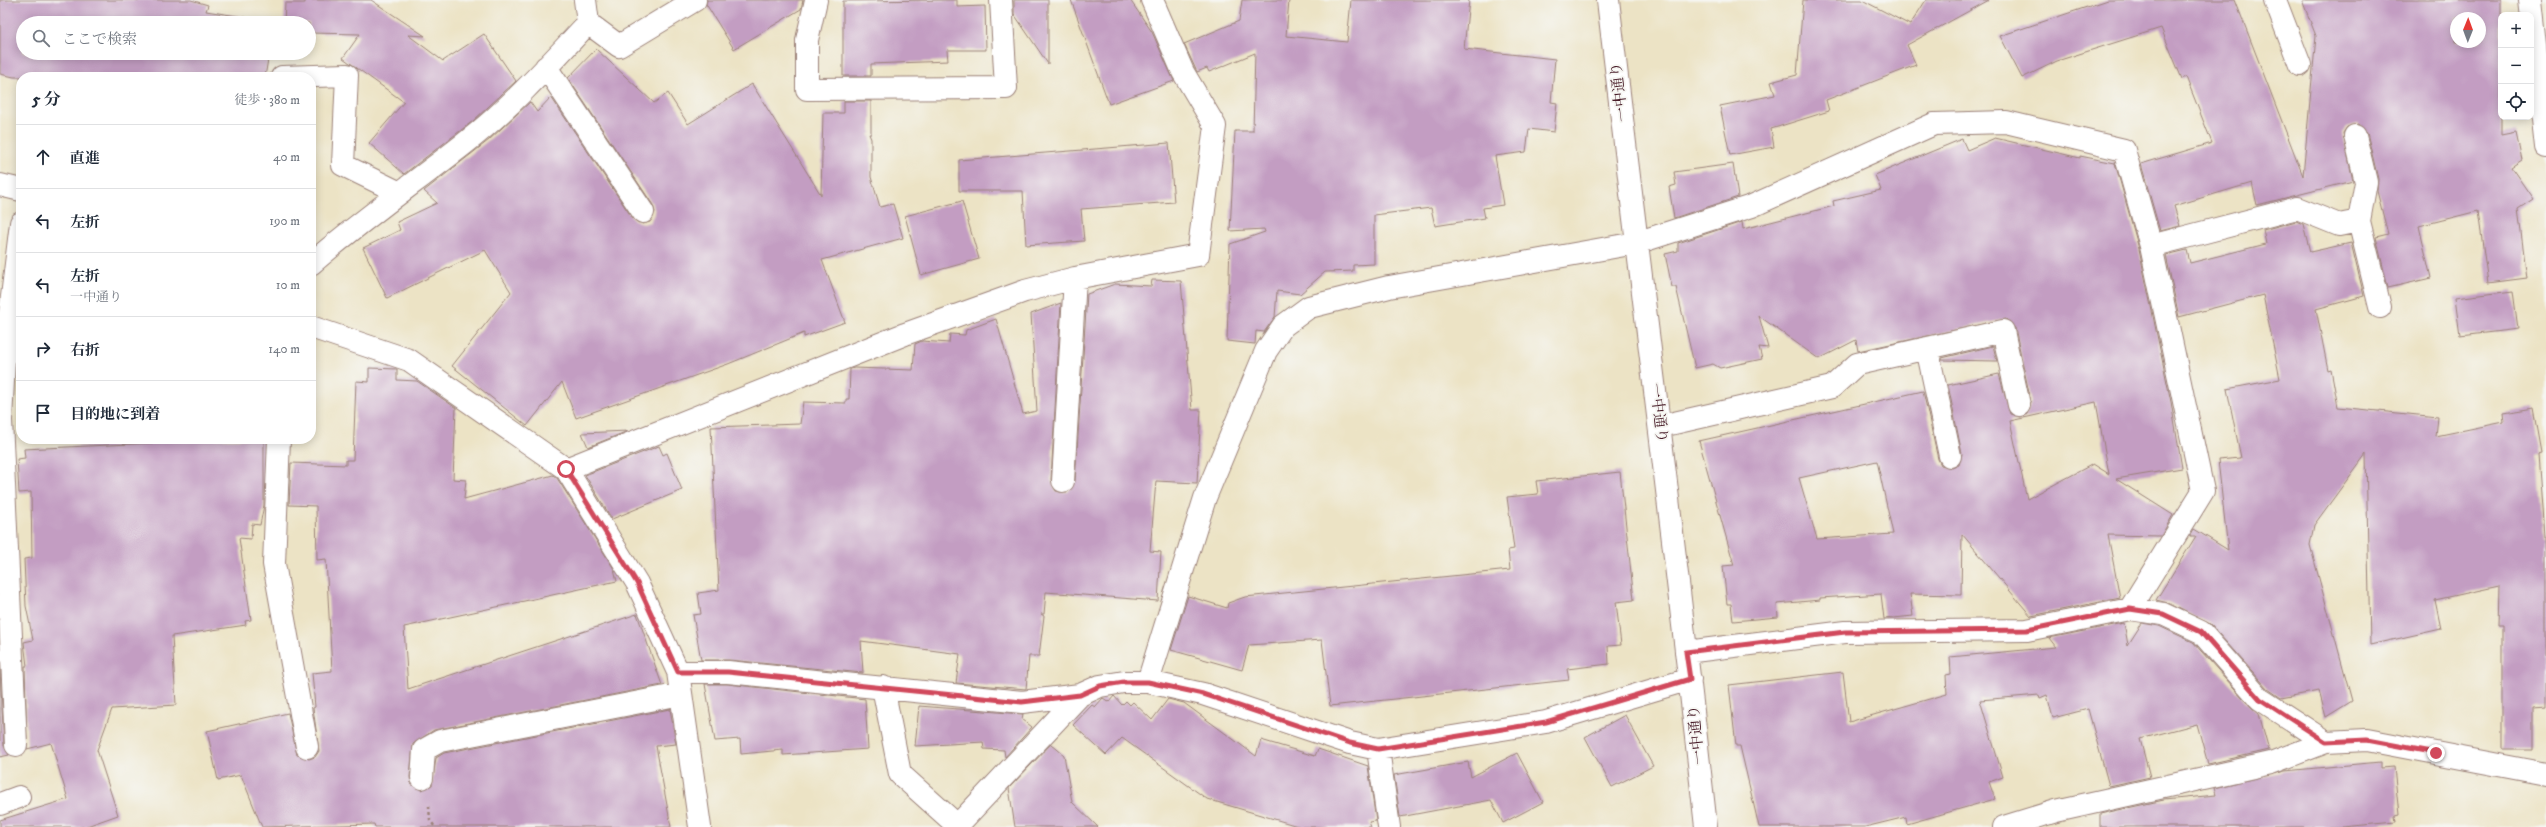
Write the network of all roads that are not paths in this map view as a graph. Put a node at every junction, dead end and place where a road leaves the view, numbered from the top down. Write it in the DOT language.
graph roads {
  1 [pos="585,0"];
  2 [pos="696,0"];
  3 [pos="816,0"];
  4 [pos="1001,0"];
  5 [pos="1152,0"];
  6 [pos="1608,0"];
  7 [pos="2275,0"];
  8 [pos="2530,0"];
  9 [pos="588,23"];
  10 [pos="2300,65"];
  11 [pos="546,67"];
  12 [pos="316,76"];
  13 [pos="2355,136"];
  14 [pos="2546,147"];
  15 [pos="0,184"];
  16 [pos="16,189"];
  17 [pos="398,192"];
  18 [pos="643,212"];
  19 [pos="2359,221"];
  20 [pos="1636,243"];
  21 [pos="2151,246"];
  22 [pos="316,260"];
  23 [pos="16,264"];
  24 [pos="1076,278"];
  25 [pos="2380,307"];
  26 [pos="316,329"];
  27 [pos="1927,348"];
  28 [pos="2019,405"];
  29 [pos="1661,426"];
  30 [pos="279,444"];
  31 [pos="1950,456"];
  32 [pos="566,469"];
  33 [pos="1063,481"];
  34 [pos="2130,609"];
  35 [pos="1686,652"];
  36 [pos="678,672"];
  37 [pos="1690,679"];
  38 [pos="1148,682"];
  39 [pos="883,687"];
  40 [pos="681,694"];
  41 [pos="1080,695"];
  42 [pos="2326,742"];
  43 [pos="16,746"];
  44 [pos="307,748"];
  45 [pos="1378,749"];
  46 [pos="2546,774"];
  47 [pos="422,778"];
  48 [pos="2060,819"];
  49 [pos="700,827"];
  50 [pos="957,827"];
  51 [pos="1389,827"];
  52 [pos="1706,827"];
  53 [pos="2004,827"];
  1 -- 9 [label="street"];
  2 -- 9 [label="street"];
  3 -- 4 [label="street"];
  5 -- 24 [label="street"];
  6 -- 20 [label="street, 一中通り"];
  7 -- 10 [label="street"];
  8 -- 14 [label="street"];
  9 -- 11 [label="street"];
  11 -- 17 [label="street"];
  11 -- 18 [label="street"];
  12 -- 17 [label="street"];
  13 -- 19 [label="street"];
  15 -- 16 [label="street"];
  17 -- 22 [label="street"];
  19 -- 21 [label="street"];
  19 -- 25 [label="street"];
  20 -- 21 [label="street"];
  20 -- 29 [label="street, 一中通り"];
  20 -- 38 [label="street"];
  21 -- 34 [label="street"];
  23 -- 43 [label="street"];
  24 -- 32 [label="street"];
  24 -- 33 [label="street"];
  26 -- 32 [label="street"];
  27 -- 28 [label="street"];
  27 -- 29 [label="street"];
  27 -- 31 [label="street"];
  29 -- 35 [label="street, 一中通り"];
  30 -- 44 [label="street"];
  32 -- 36 [label="street"];
  34 -- 35 [label="street"];
  34 -- 42 [label="street"];
  35 -- 37 [label="street, 一中通り"];
  36 -- 39 [label="street"];
  36 -- 40 [label="street"];
  37 -- 45 [label="street"];
  37 -- 52 [label="street, 一中通り"];
  38 -- 41 [label="street"];
  38 -- 45 [label="street"];
  39 -- 41 [label="street"];
  39 -- 50 [label="street"];
  40 -- 47 [label="street"];
  40 -- 49 [label="street"];
  41 -- 50 [label="street"];
  42 -- 46 [label="street"];
  42 -- 48 [label="street"];
  45 -- 51 [label="street"];
  48 -- 53 [label="street"];
}
